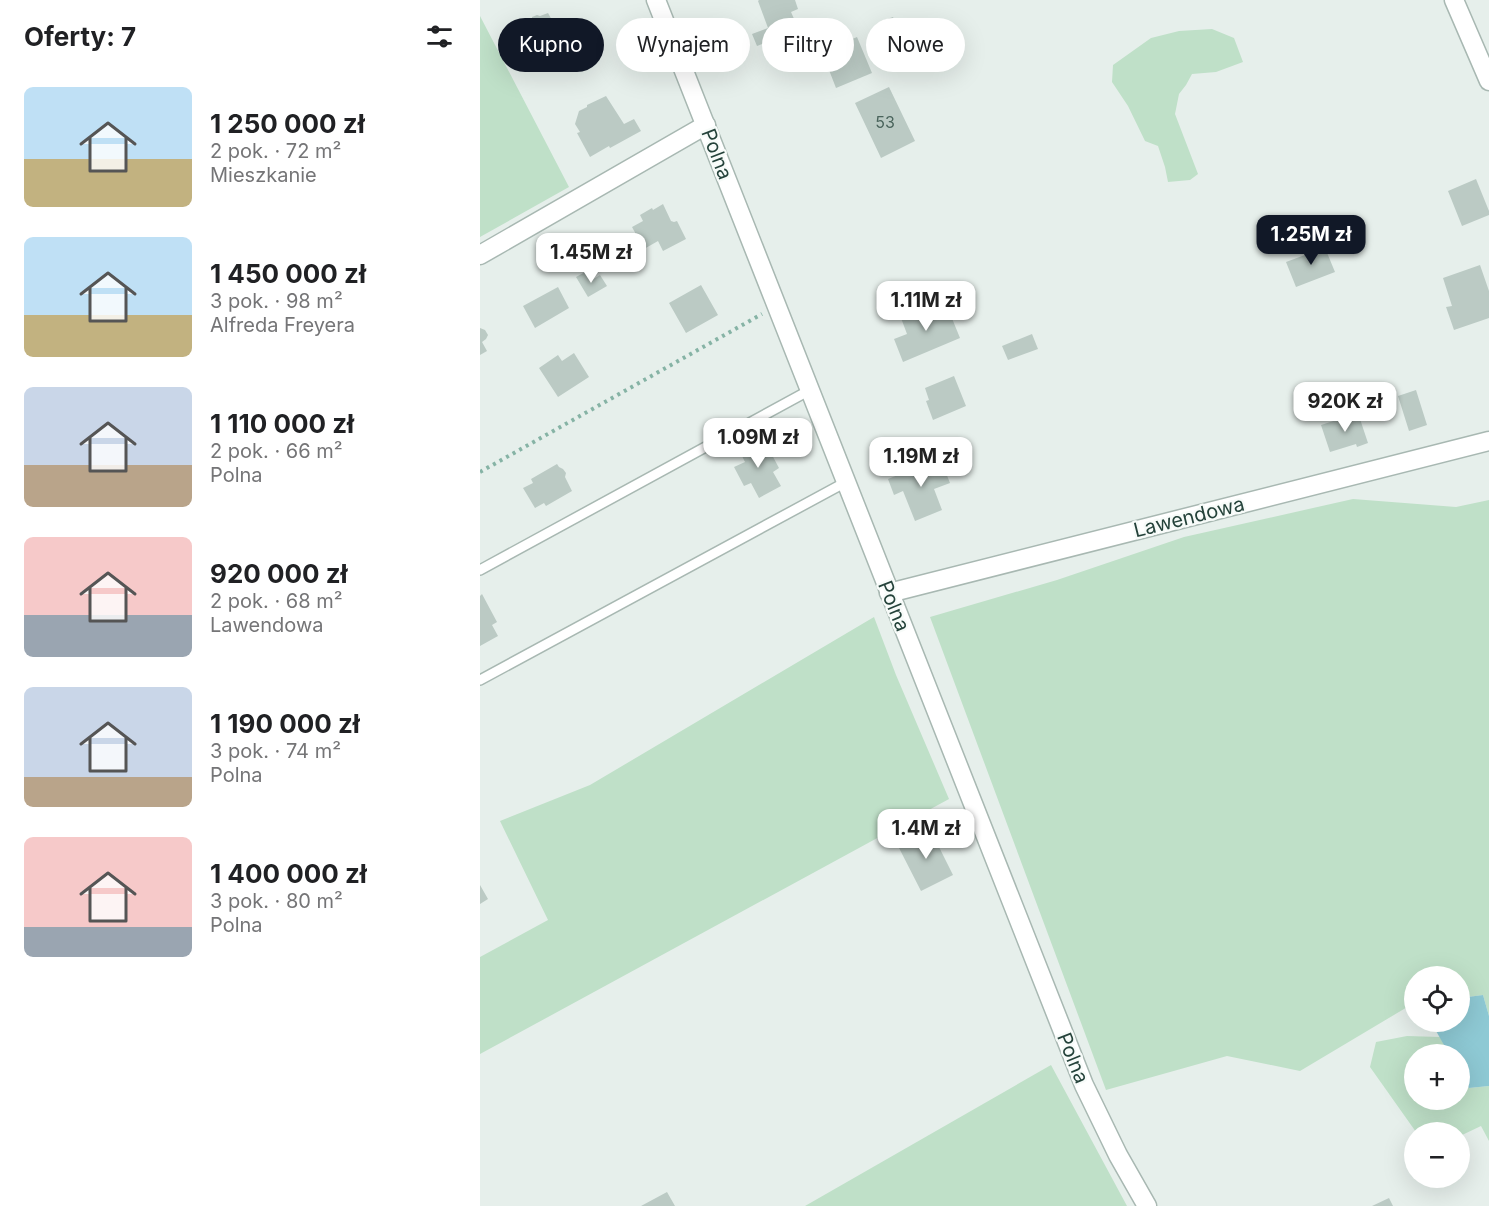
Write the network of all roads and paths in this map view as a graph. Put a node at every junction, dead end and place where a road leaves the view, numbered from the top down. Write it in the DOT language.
graph roads {
  1 [pos="656,0"];
  2 [pos="1455,0"];
  3 [pos="1489,81"];
  4 [pos="706,125"];
  5 [pos="480,255"];
  6 [pos="776,306"];
  7 [pos="810,390"];
  8 [pos="1489,441"];
  9 [pos="480,472"];
  10 [pos="846,482"];
  11 [pos="480,570"];
  12 [pos="889,593"];
  13 [pos="480,681"];
  14 [pos="1147,1206"];
  1 -- 4 [label="street, Polna"];
  2 -- 3 [label="street"];
  4 -- 5 [label="street"];
  4 -- 6 [label="street, Polna"];
  6 -- 7 [label="street, Polna"];
  6 -- 9 [label="path"];
  7 -- 10 [label="street, Polna"];
  7 -- 11 [label="lane"];
  8 -- 12 [label="street, Lawendowa"];
  10 -- 12 [label="street, Polna"];
  10 -- 13 [label="lane"];
  12 -- 14 [label="street, Polna"];
}
